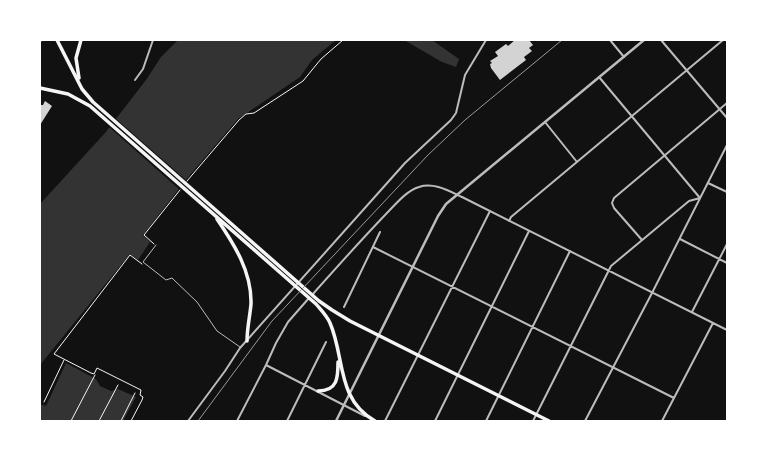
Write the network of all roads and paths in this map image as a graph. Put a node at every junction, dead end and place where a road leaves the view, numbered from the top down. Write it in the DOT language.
graph roads {
  1 [pos="57,40"];
  2 [pos="81,40"];
  3 [pos="153,40"];
  4 [pos="343,40"];
  5 [pos="486,40"];
  6 [pos="610,40"];
  7 [pos="644,40"];
  8 [pos="661,40"];
  9 [pos="724,40"];
  10 [pos="624,57"];
  11 [pos="687,70"];
  12 [pos="599,77"];
  13 [pos="135,80"];
  14 [pos="40,88"];
  15 [pos="82,89"];
  16 [pos="727,103"];
  17 [pos="719,109"];
  18 [pos="632,116"];
  19 [pos="727,118"];
  20 [pos="545,122"];
  21 [pos="727,145"];
  22 [pos="664,156"];
  23 [pos="577,162"];
  24 [pos="186,182"];
  25 [pos="708,183"];
  26 [pos="182,186"];
  27 [pos="727,192"];
  28 [pos="457,195"];
  29 [pos="700,198"];
  30 [pos="490,211"];
  31 [pos="214,215"];
  32 [pos="509,221"];
  33 [pos="529,231"];
  34 [pos="380,232"];
  35 [pos="680,239"];
  36 [pos="642,240"];
  37 [pos="727,244"];
  38 [pos="156,245"];
  39 [pos="373,247"];
  40 [pos="570,251"];
  41 [pos="719,259"];
  42 [pos="143,262"];
  43 [pos="727,263"];
  44 [pos="413,267"];
  45 [pos="608,270"];
  46 [pos="287,275"];
  47 [pos="452,287"];
  48 [pos="652,293"];
  49 [pos="317,302"];
  50 [pos="344,307"];
  51 [pos="492,307"];
  52 [pos="692,312"];
  53 [pos="713,323"];
  54 [pos="532,327"];
  55 [pos="727,330"];
  56 [pos="378,335"];
  57 [pos="247,341"];
  58 [pos="326,342"];
  59 [pos="571,346"];
  60 [pos="240,348"];
  61 [pos="339,356"];
  62 [pos="418,356"];
  63 [pos="64,360"];
  64 [pos="266,365"];
  65 [pos="613,367"];
  66 [pos="95,375"];
  67 [pos="458,376"];
  68 [pos="118,385"];
  69 [pos="305,385"];
  70 [pos="318,391"];
  71 [pos="135,393"];
  72 [pos="350,393"];
  73 [pos="498,396"];
  74 [pos="674,398"];
  75 [pos="44,402"];
  76 [pos="344,405"];
  77 [pos="536,415"];
  78 [pos="373,420"];
  79 [pos="71,421"];
  80 [pos="99,421"];
  81 [pos="120,421"];
  82 [pos="131,421"];
  83 [pos="188,421"];
  84 [pos="238,421"];
  85 [pos="287,421"];
  86 [pos="336,421"];
  87 [pos="385,421"];
  88 [pos="435,421"];
  89 [pos="486,421"];
  90 [pos="533,421"];
  91 [pos="549,421"];
  92 [pos="585,421"];
  93 [pos="662,421"];
  1 -- 15 [label="highway"];
  2 -- 15 [label="highway"];
  3 -- 13 [label="street"];
  4 -- 24 [label="path"];
  5 -- 57 [label="street"];
  6 -- 10 [label="street"];
  7 -- 10 [label="street"];
  8 -- 11 [label="street"];
  9 -- 11 [label="street"];
  10 -- 12 [label="street"];
  11 -- 17 [label="street"];
  11 -- 18 [label="street"];
  12 -- 18 [label="street"];
  12 -- 20 [label="street"];
  14 -- 31 [label="highway"];
  15 -- 46 [label="highway"];
  16 -- 17 [label="street"];
  17 -- 19 [label="street"];
  17 -- 22 [label="street"];
  18 -- 22 [label="street"];
  18 -- 23 [label="street"];
  20 -- 23 [label="street"];
  20 -- 28 [label="street"];
  21 -- 25 [label="street"];
  22 -- 29 [label="street"];
  22 -- 36 [label="street"];
  23 -- 32 [label="street"];
  25 -- 27 [label="street"];
  25 -- 29 [label="street"];
  26 -- 38 [label="path"];
  28 -- 30 [label="street"];
  28 -- 44 [label="street"];
  28 -- 64 [label="street"];
  29 -- 35 [label="street"];
  29 -- 36 [label="street"];
  30 -- 32 [label="street"];
  30 -- 47 [label="street"];
  31 -- 46 [label="highway"];
  31 -- 57 [label="highway"];
  32 -- 33 [label="street"];
  33 -- 40 [label="street"];
  33 -- 51 [label="street"];
  34 -- 39 [label="street"];
  35 -- 41 [label="street"];
  35 -- 48 [label="street"];
  36 -- 45 [label="street"];
  37 -- 41 [label="street"];
  38 -- 42 [label="lane"];
  39 -- 44 [label="street"];
  39 -- 50 [label="street"];
  40 -- 45 [label="street"];
  40 -- 54 [label="street"];
  41 -- 43 [label="street"];
  41 -- 52 [label="street"];
  42 -- 60 [label="lane"];
  42 -- 63 [label="path"];
  44 -- 47 [label="street"];
  44 -- 56 [label="street"];
  45 -- 48 [label="street"];
  45 -- 59 [label="street"];
  46 -- 49 [label="highway"];
  47 -- 51 [label="street"];
  47 -- 62 [label="street"];
  48 -- 52 [label="street"];
  48 -- 65 [label="street"];
  49 -- 56 [label="highway"];
  49 -- 61 [label="highway"];
  51 -- 54 [label="street"];
  51 -- 67 [label="street"];
  52 -- 53 [label="street"];
  53 -- 55 [label="street"];
  53 -- 74 [label="street"];
  54 -- 59 [label="street"];
  54 -- 73 [label="street"];
  56 -- 62 [label="highway"];
  56 -- 72 [label="street"];
  57 -- 60 [label="street"];
  58 -- 69 [label="street"];
  59 -- 65 [label="street"];
  59 -- 77 [label="street"];
  60 -- 83 [label="street"];
  61 -- 70 [label="highway"];
  61 -- 72 [label="highway"];
  62 -- 67 [label="highway"];
  62 -- 87 [label="street"];
  63 -- 75 [label="path"];
  63 -- 82 [label="path"];
  64 -- 69 [label="street"];
  64 -- 84 [label="street"];
  65 -- 74 [label="street"];
  65 -- 92 [label="street"];
  66 -- 79 [label="path"];
  67 -- 73 [label="highway"];
  67 -- 88 [label="street"];
  68 -- 80 [label="path"];
  69 -- 70 [label="street"];
  69 -- 85 [label="street"];
  70 -- 76 [label="street"];
  71 -- 81 [label="path"];
  72 -- 76 [label="street"];
  72 -- 78 [label="highway"];
  73 -- 77 [label="highway"];
  73 -- 89 [label="street"];
  74 -- 93 [label="street"];
  76 -- 78 [label="street"];
  76 -- 86 [label="street"];
  77 -- 90 [label="street"];
  77 -- 91 [label="highway"];
}
